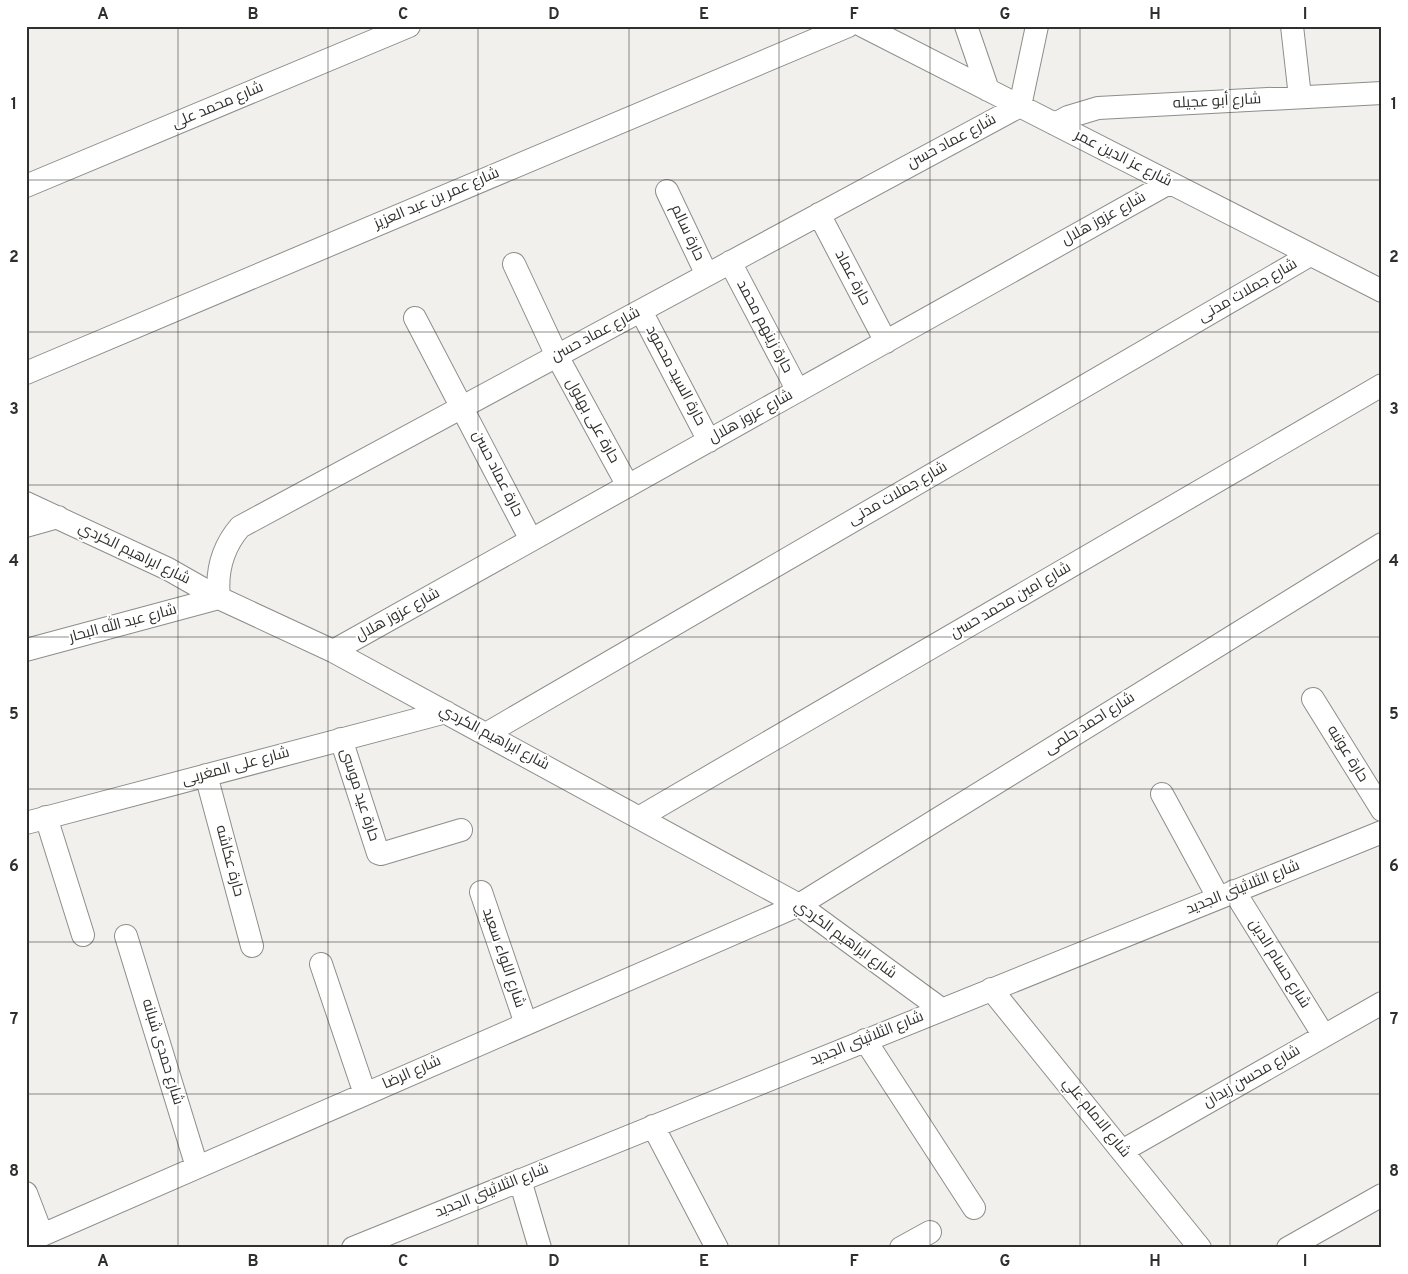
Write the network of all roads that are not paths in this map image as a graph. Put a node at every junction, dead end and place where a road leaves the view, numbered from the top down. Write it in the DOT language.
graph roads {
  1 [pos="409,26"];
  2 [pos="848,26"];
  3 [pos="863,26"];
  4 [pos="966,26"];
  5 [pos="1037,26"];
  6 [pos="1292,26"];
  7 [pos="988,90"];
  8 [pos="1382,93"];
  9 [pos="1300,98"];
  10 [pos="1020,106"];
  11 [pos="1055,124"];
  12 [pos="1169,183"];
  13 [pos="26,186"];
  14 [pos="667,191"];
  15 [pos="819,214"];
  16 [pos="1310,255"];
  17 [pos="730,262"];
  18 [pos="514,264"];
  19 [pos="707,275"];
  20 [pos="1382,291"];
  21 [pos="641,311"];
  22 [pos="416,318"];
  23 [pos="886,342"];
  24 [pos="556,356"];
  25 [pos="26,373"];
  26 [pos="1382,385"];
  27 [pos="798,391"];
  28 [pos="462,407"];
  29 [pos="709,441"];
  30 [pos="628,486"];
  31 [pos="26,504"];
  32 [pos="58,517"];
  33 [pos="26,526"];
  34 [pos="531,540"];
  35 [pos="1382,544"];
  36 [pos="219,598"];
  37 [pos="26,650"];
  38 [pos="333,651"];
  39 [pos="1313,699"];
  40 [pos="446,712"];
  41 [pos="486,734"];
  42 [pos="341,739"];
  43 [pos="206,775"];
  44 [pos="1162,794"];
  45 [pos="1382,810"];
  46 [pos="640,817"];
  47 [pos="36,820"];
  48 [pos="461,830"];
  49 [pos="1382,832"];
  50 [pos="481,892"];
  51 [pos="1226,894"];
  52 [pos="798,905"];
  53 [pos="83,935"];
  54 [pos="126,936"];
  55 [pos="252,946"];
  56 [pos="320,964"];
  57 [pos="991,989"];
  58 [pos="1382,1003"];
  59 [pos="941,1009"];
  60 [pos="526,1024"];
  61 [pos="1324,1036"];
  62 [pos="865,1040"];
  63 [pos="365,1094"];
  64 [pos="653,1126"];
  65 [pos="1122,1151"];
  66 [pos="197,1167"];
  67 [pos="520,1180"];
  68 [pos="26,1192"];
  69 [pos="1382,1195"];
  70 [pos="974,1208"];
  71 [pos="930,1232"];
  72 [pos="34,1239"];
  73 [pos="353,1248"];
  74 [pos="540,1248"];
  75 [pos="717,1248"];
  76 [pos="901,1248"];
  77 [pos="1200,1248"];
  78 [pos="1288,1248"];
  1 -- 13 [label="street, شارع محمد على"];
  2 -- 25 [label="street, شارع عمر بن عبد العزيز"];
  3 -- 7 [label="street, شارع عز الدين عمر"];
  4 -- 7 [label="street"];
  5 -- 10 [label="street"];
  6 -- 9 [label="street"];
  7 -- 10 [label="street, شارع عز الدين عمر"];
  8 -- 9 [label="street, شارع أبو عجيله"];
  9 -- 11 [label="street, شارع أبو عجيله"];
  10 -- 11 [label="street, شارع عز الدين عمر"];
  10 -- 15 [label="street, شارع عماد حسن"];
  11 -- 12 [label="street, شارع عز الدين عمر"];
  12 -- 16 [label="street, شارع عز الدين عمر"];
  12 -- 23 [label="street, شارع عزوز هلال"];
  14 -- 19 [label="street, حارة سالم"];
  15 -- 17 [label="street, شارع عماد حسن"];
  15 -- 23 [label="street, حارة عماد"];
  16 -- 20 [label="street, شارع عز الدين عمر"];
  16 -- 41 [label="street, شارع جملات مدنى"];
  17 -- 19 [label="street, شارع عماد حسن"];
  17 -- 27 [label="street, حارة زينهم محمد"];
  18 -- 24 [label="street"];
  19 -- 21 [label="street, شارع عماد حسن"];
  21 -- 24 [label="street, شارع عماد حسن"];
  21 -- 29 [label="street, حارة السيد محمود"];
  22 -- 28 [label="street, حارة عماد حسن"];
  23 -- 27 [label="street, شارع عزوز هلال"];
  24 -- 28 [label="street, شارع عماد حسن"];
  24 -- 30 [label="street, حارة على بهلول"];
  26 -- 46 [label="street, شارع امين محمد حسن"];
  27 -- 29 [label="street, شارع عزوز هلال"];
  28 -- 34 [label="street, حارة عماد حسن"];
  28 -- 36 [label="street, شارع عماد حسن"];
  29 -- 30 [label="street, شارع عزوز هلال"];
  30 -- 34 [label="street, شارع عزوز هلال"];
  31 -- 32 [label="street, شارع ابراهيم الكردي"];
  32 -- 33 [label="street"];
  32 -- 36 [label="street, شارع ابراهيم الكردي"];
  34 -- 38 [label="street, شارع عزوز هلال"];
  35 -- 52 [label="street, شارع احمد حلمى"];
  36 -- 37 [label="street, شارع عبد الله البحار"];
  36 -- 38 [label="street, شارع ابراهيم الكردي"];
  38 -- 40 [label="street, شارع ابراهيم الكردي"];
  39 -- 45 [label="street, حارة عوتبه"];
  40 -- 41 [label="street, شارع ابراهيم الكردي"];
  40 -- 42 [label="street, شارع على المغربى"];
  41 -- 46 [label="street, شارع ابراهيم الكردي"];
  42 -- 43 [label="street, شارع على المغربى"];
  42 -- 48 [label="street, حارة عيد موسى"];
  43 -- 47 [label="street, شارع على المغربى"];
  43 -- 55 [label="street, حارة عكاشه"];
  44 -- 51 [label="street, شارع حسام الدين"];
  46 -- 52 [label="street, شارع ابراهيم الكردي"];
  47 -- 53 [label="street"];
  49 -- 51 [label="street, شارع الثلاثينى الجديد"];
  50 -- 60 [label="street, شارع اللواء سعيد"];
  51 -- 57 [label="street, شارع الثلاثينى الجديد"];
  51 -- 61 [label="street, شارع حسام الدين"];
  52 -- 59 [label="street, شارع ابراهيم الكردي"];
  52 -- 60 [label="street, شارع الرضا"];
  54 -- 66 [label="street, شارع حمدى شبانه"];
  56 -- 63 [label="street"];
  57 -- 59 [label="street, شارع الثلاثينى الجديد"];
  57 -- 65 [label="street, شارع الامام علي"];
  58 -- 61 [label="street, شارع محسن زيدان"];
  59 -- 62 [label="street, شارع الثلاثينى الجديد"];
  60 -- 63 [label="street, شارع الرضا"];
  61 -- 65 [label="street, شارع محسن زيدان"];
  62 -- 64 [label="street, شارع الثلاثينى الجديد"];
  62 -- 70 [label="street"];
  63 -- 66 [label="street, شارع الرضا"];
  64 -- 67 [label="street, شارع الثلاثينى الجديد"];
  64 -- 75 [label="street"];
  65 -- 77 [label="street, شارع الامام علي"];
  66 -- 72 [label="street, شارع الرضا"];
  67 -- 73 [label="street, شارع الثلاثينى الجديد"];
  67 -- 74 [label="street"];
  68 -- 72 [label="street"];
  69 -- 78 [label="street"];
  71 -- 76 [label="street"];
}
